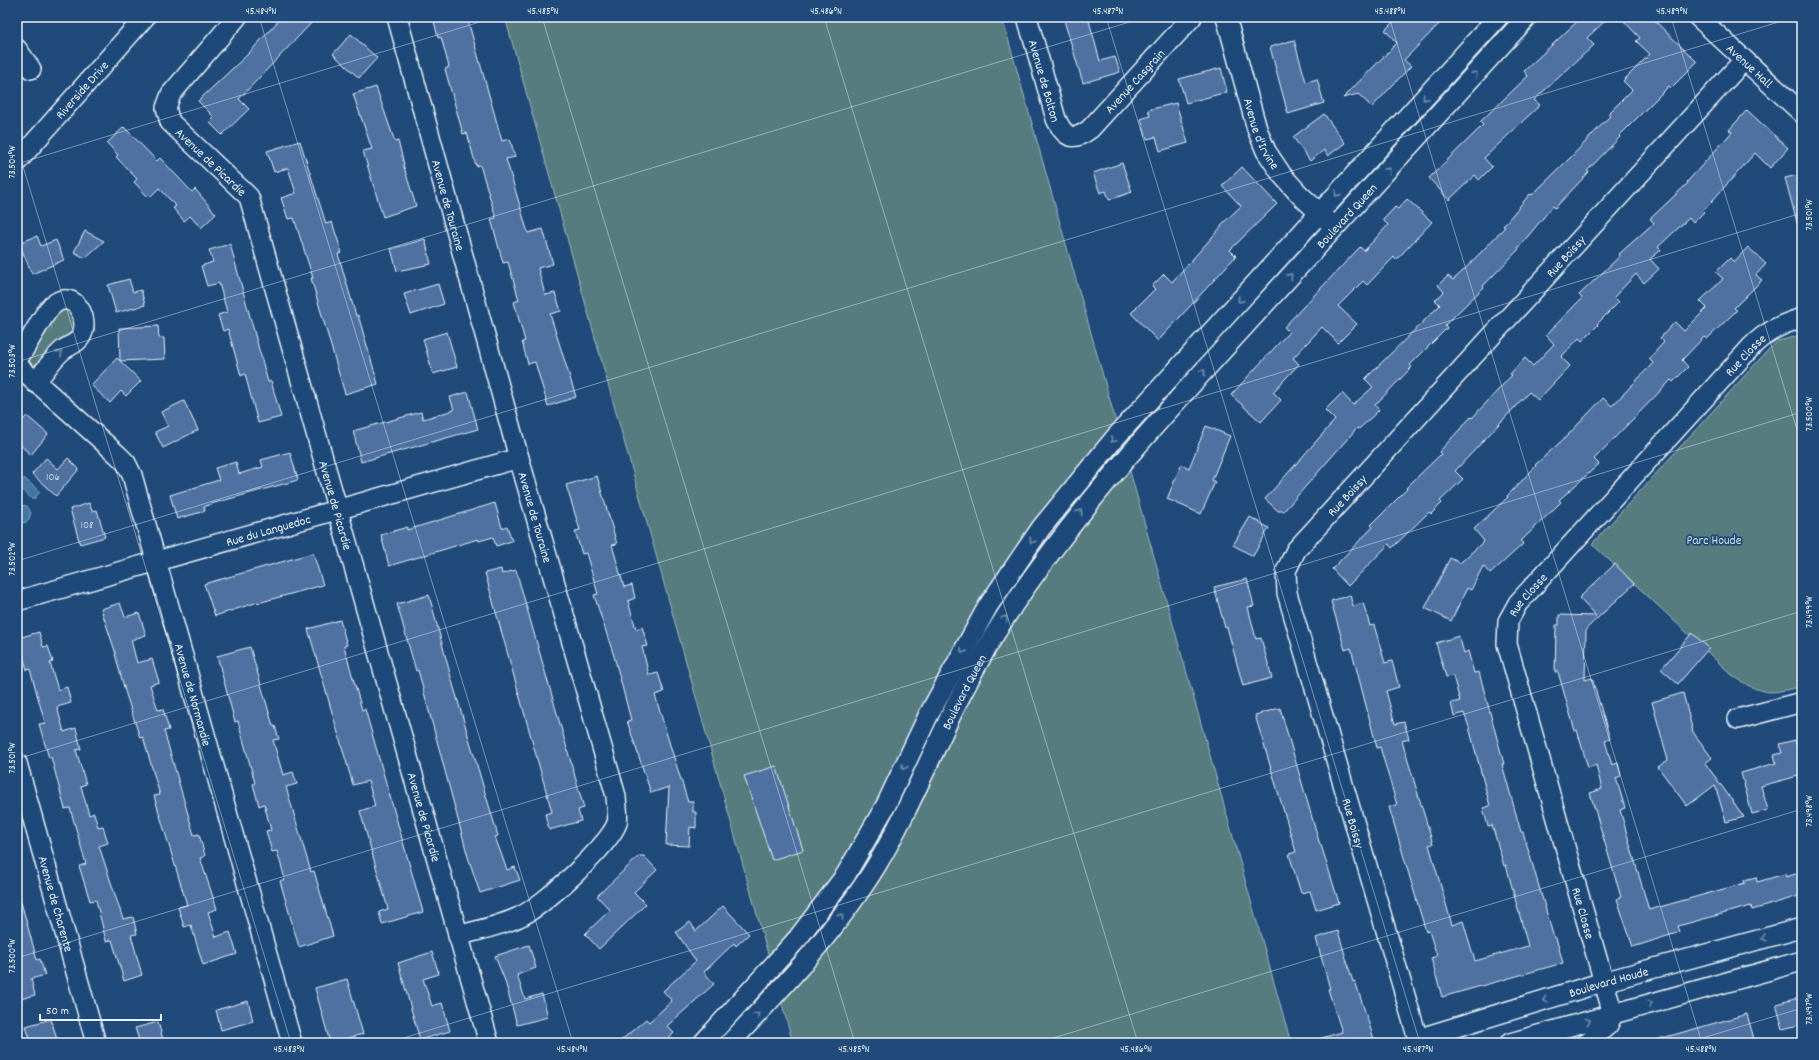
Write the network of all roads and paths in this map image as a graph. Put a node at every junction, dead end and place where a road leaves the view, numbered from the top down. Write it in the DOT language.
graph roads {
  1 [pos="145,17"];
  2 [pos="237,17"];
  3 [pos="397,17"];
  4 [pos="1027,17"];
  5 [pos="1192,17"];
  6 [pos="1226,17"];
  7 [pos="1498,17"];
  8 [pos="1527,17"];
  9 [pos="1698,17"];
  10 [pos="17,48"];
  11 [pos="1744,60"];
  12 [pos="31,69"];
  13 [pos="1802,113"];
  14 [pos="1073,138"];
  15 [pos="17,162"];
  16 [pos="1319,213"];
  17 [pos="1335,227"];
  18 [pos="1802,318"];
  19 [pos="17,360"];
  20 [pos="17,365"];
  21 [pos="35,383"];
  22 [pos="1148,401"];
  23 [pos="1164,414"];
  24 [pos="519,458"];
  25 [pos="338,510"];
  26 [pos="156,563"];
  27 [pos="17,601"];
  28 [pos="1802,702"];
  29 [pos="1738,719"];
  30 [pos="17,763"];
  31 [pos="1802,928"];
  32 [pos="458,936"];
  33 [pos="1802,961"];
  34 [pos="769,970"];
  35 [pos="1603,982"];
  36 [pos="785,984"];
  37 [pos="1613,1014"];
  38 [pos="1418,1041"];
  39 [pos="96,1043"];
  40 [pos="292,1043"];
  41 [pos="489,1043"];
  42 [pos="703,1043"];
  43 [pos="730,1043"];
  44 [pos="1510,1043"];
  45 [pos="1587,1043"];
  1 -- 15 [label="street, Riverside Drive"];
  2 -- 25 [label="street, Avenue de Picardie"];
  3 -- 24 [label="street, Avenue de Touraine"];
  4 -- 14 [label="street, Avenue de Bolton"];
  5 -- 14 [label="street, Avenue Casgrain"];
  6 -- 16 [label="street, Avenue d'Irvine"];
  7 -- 16 [label="street, Boulevard Queen, one-way"];
  17 -- 8 [label="street, Boulevard Queen, one-way"];
  9 -- 11 [label="street, Avenue Hall"];
  10 -- 12 [label="street"];
  11 -- 13 [label="street, Avenue Hall"];
  11 -- 38 [label="street, Rue Boissy"];
  16 -- 17 [label="street, Avenue d'Irvine"];
  16 -- 22 [label="street, Boulevard Queen, one-way"];
  23 -- 17 [label="street, Boulevard Queen, one-way"];
  18 -- 35 [label="street, Rue Closse"];
  21 -- 19 [label="street, one-way"];
  20 -- 21 [label="street, Avenue de Normandie"];
  21 -- 26 [label="street, Avenue de Normandie"];
  22 -- 23 [label="street"];
  22 -- 34 [label="street, Boulevard Queen, one-way"];
  36 -- 23 [label="street, Boulevard Queen, one-way"];
  24 -- 25 [label="street, Rue du Languedoc"];
  24 -- 32 [label="street, Avenue de Touraine"];
  25 -- 26 [label="street, Rue du Languedoc"];
  25 -- 32 [label="street, Avenue de Picardie"];
  26 -- 27 [label="street, Rue du Languedoc"];
  26 -- 40 [label="street, Avenue de Normandie"];
  28 -- 29 [label="street"];
  30 -- 39 [label="street, Avenue de Charente"];
  31 -- 35 [label="street, Boulevard Houde, one-way"];
  32 -- 41 [label="street, Avenue de Picardie"];
  37 -- 33 [label="street, one-way"];
  34 -- 36 [label="street"];
  34 -- 42 [label="street, Boulevard Queen"];
  35 -- 37 [label="street, Rue Closse"];
  35 -- 38 [label="street, Boulevard Houde, one-way"];
  43 -- 36 [label="street, Boulevard Queen, one-way"];
  44 -- 37 [label="street, one-way"];
  37 -- 45 [label="street"];
}
